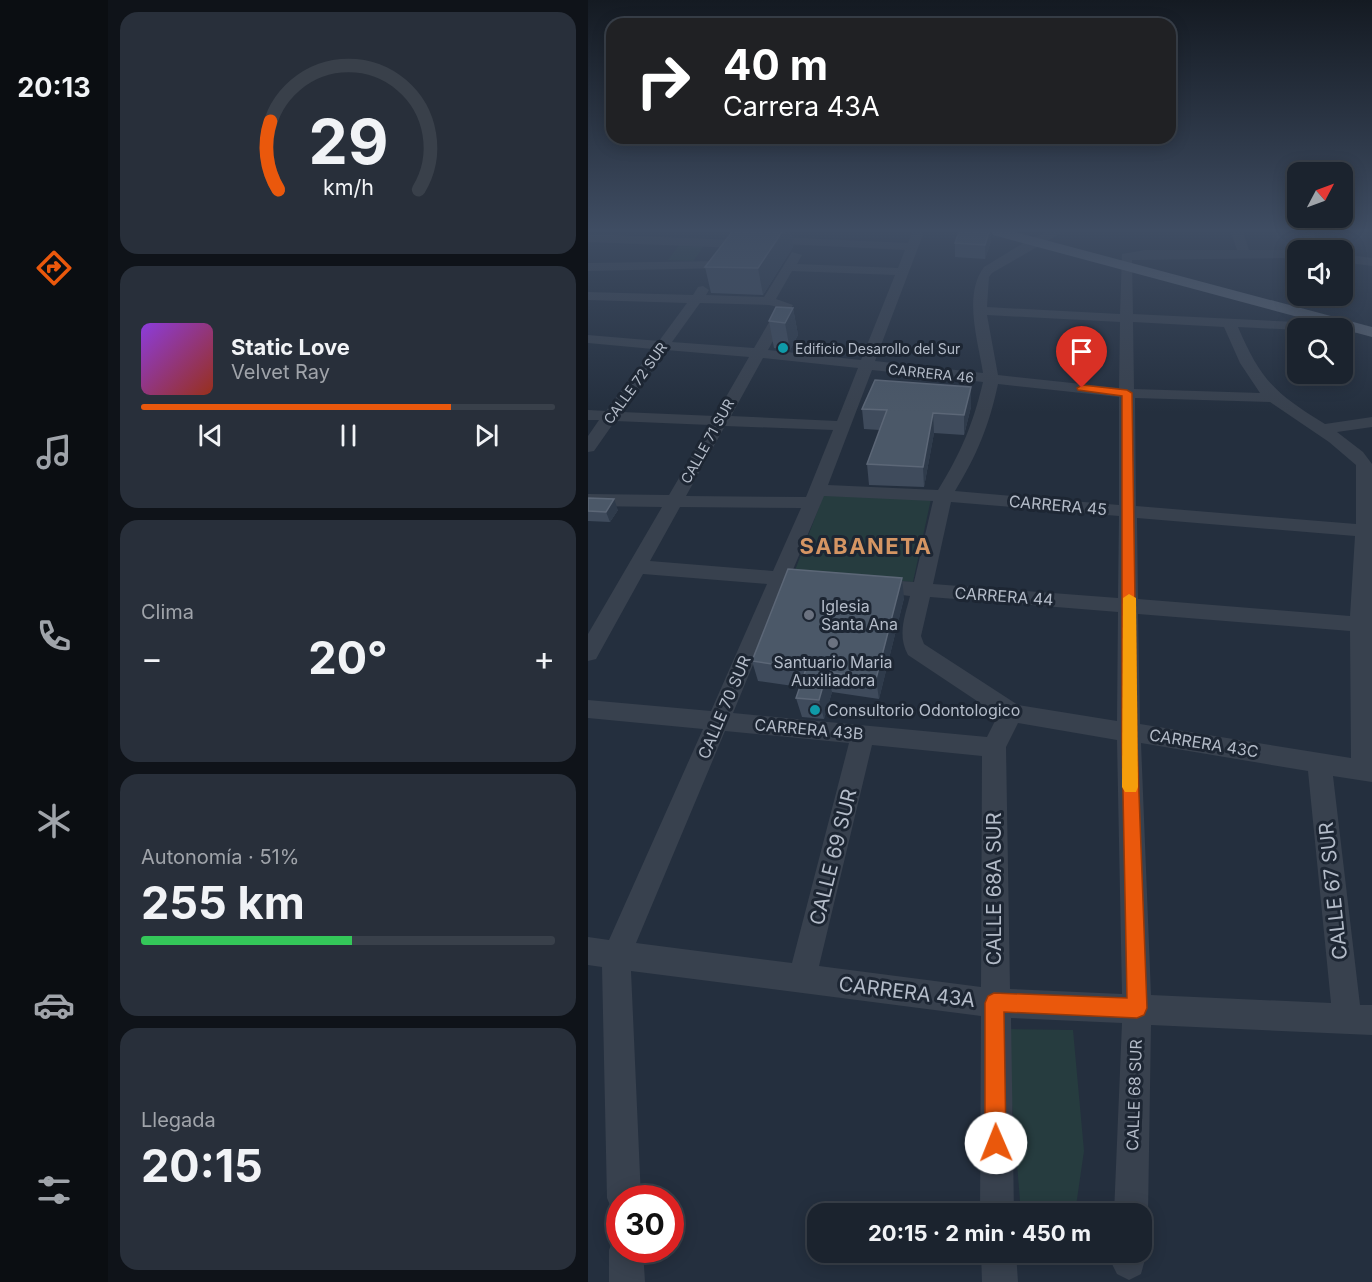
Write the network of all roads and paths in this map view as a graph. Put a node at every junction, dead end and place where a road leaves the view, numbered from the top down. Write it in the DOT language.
graph roads {
  1 [pos="702,292"];
  2 [pos="772,292"];
  3 [pos="894,292"];
  4 [pos="982,292"];
  5 [pos="1126,292"];
  6 [pos="1221,292"];
  7 [pos="1225,292"];
  8 [pos="588,296"];
  9 [pos="698,297"];
  10 [pos="769,301"];
  11 [pos="980,311"];
  12 [pos="1127,318"];
  13 [pos="1229,322"];
  14 [pos="1368,327"];
  15 [pos="588,339"];
  16 [pos="663,344"];
  17 [pos="757,353"];
  18 [pos="866,366"];
  19 [pos="986,376"];
  20 [pos="1127,393"];
  21 [pos="1275,399"];
  22 [pos="588,415"];
  23 [pos="612,416"];
  24 [pos="719,420"];
  25 [pos="1372,422"];
  26 [pos="843,426"];
  27 [pos="1320,430"];
  28 [pos="588,447"];
  29 [pos="943,496"];
  30 [pos="814,497"];
  31 [pos="588,500"];
  32 [pos="673,502"];
  33 [pos="1128,511"];
  34 [pos="1368,531"];
  35 [pos="637,567"];
  36 [pos="779,578"];
  37 [pos="813,581"];
  38 [pos="858,584"];
  39 [pos="921,589"];
  40 [pos="1129,605"];
  41 [pos="1366,625"];
  42 [pos="588,653"];
  43 [pos="588,709"];
  44 [pos="1013,713"];
  45 [pos="718,721"];
  46 [pos="1130,732"];
  47 [pos="863,735"];
  48 [pos="994,747"];
  49 [pos="1319,762"];
  50 [pos="1368,771"];
  51 [pos="603,953"];
  52 [pos="802,979"];
  53 [pos="994,1003"];
  54 [pos="1137,1008"];
  55 [pos="1360,1020"];
  56 [pos="624,1185"];
  57 [pos="996,1203"];
  58 [pos="1131,1203"];
  59 [pos="626,1263"];
  60 [pos="999,1263"];
  61 [pos="627,1282"];
  62 [pos="1000,1282"];
  1 -- 9 [label="street, CALLE 72 SUR"];
  2 -- 10 [label="street"];
  3 -- 18 [label="street, CALLE 70 SUR"];
  4 -- 11 [label="street"];
  5 -- 12 [label="street, CALLE 68 SUR"];
  6 -- 14 [label="main road"];
  7 -- 14 [label="main road"];
  8 -- 9 [label="street"];
  9 -- 10 [label="street"];
  9 -- 16 [label="street, CALLE 72 SUR"];
  10 -- 17 [label="street, CALLE 71 SUR"];
  11 -- 12 [label="street"];
  11 -- 19 [label="street"];
  12 -- 13 [label="street"];
  12 -- 20 [label="street, CALLE 68 SUR"];
  13 -- 14 [label="street"];
  13 -- 21 [label="street"];
  15 -- 16 [label="street, CARRERA 46"];
  16 -- 17 [label="street, CARRERA 46"];
  16 -- 23 [label="street, CALLE 72 SUR"];
  17 -- 18 [label="street, CARRERA 46"];
  17 -- 24 [label="street, CALLE 71 SUR"];
  18 -- 19 [label="street, CARRERA 46"];
  18 -- 26 [label="street, CALLE 70 SUR"];
  19 -- 20 [label="street, CARRERA 46"];
  19 -- 29 [label="street"];
  20 -- 21 [label="street, CARRERA 46"];
  20 -- 33 [label="street, CALLE 68 SUR"];
  21 -- 27 [label="street"];
  22 -- 23 [label="street"];
  23 -- 24 [label="street"];
  23 -- 28 [label="street, CALLE 72 SUR"];
  24 -- 26 [label="street"];
  24 -- 32 [label="street, CALLE 71 SUR"];
  25 -- 27 [label="street"];
  26 -- 30 [label="street, CALLE 70 SUR"];
  27 -- 34 [label="street"];
  29 -- 30 [label="street, CARRERA 45"];
  29 -- 33 [label="street, CARRERA 45"];
  29 -- 39 [label="street"];
  30 -- 32 [label="street, CARRERA 45"];
  30 -- 36 [label="street, CALLE 70 SUR"];
  31 -- 32 [label="street, CARRERA 45"];
  32 -- 35 [label="street, CALLE 71 SUR"];
  33 -- 34 [label="street, CARRERA 45"];
  33 -- 40 [label="street, CALLE 68 SUR"];
  34 -- 41 [label="street"];
  35 -- 36 [label="street"];
  35 -- 42 [label="street, CALLE 71 SUR"];
  36 -- 37 [label="street"];
  36 -- 45 [label="street, CALLE 70 SUR"];
  38 -- 39 [label="street, CARRERA 44"];
  39 -- 40 [label="street, CARRERA 44"];
  39 -- 44 [label="street, CARRERA 43C"];
  40 -- 41 [label="street, CARRERA 44"];
  40 -- 46 [label="street, CALLE 68 SUR"];
  41 -- 50 [label="street"];
  43 -- 45 [label="street, CARRERA 43B"];
  44 -- 46 [label="street, CARRERA 43C"];
  44 -- 48 [label="street, CALLE 68A SUR"];
  45 -- 47 [label="street, CARRERA 43B"];
  45 -- 51 [label="street, CALLE 70 SUR"];
  46 -- 49 [label="street, CARRERA 43C"];
  46 -- 54 [label="street, CALLE 68 SUR"];
  47 -- 48 [label="street, CARRERA 43B"];
  47 -- 52 [label="street, CALLE 69 SUR"];
  48 -- 53 [label="street, CALLE 68A SUR"];
  49 -- 50 [label="street, CARRERA 43C"];
  49 -- 55 [label="street, CALLE 67 SUR"];
  51 -- 52 [label="street, CARRERA 43A"];
  51 -- 56 [label="street, CALLE 70 SUR"];
  52 -- 53 [label="street, CARRERA 43A"];
  53 -- 54 [label="street, CARRERA 43A"];
  53 -- 57 [label="street, CALLE 68A SUR"];
  54 -- 55 [label="street, CARRERA 43A"];
  54 -- 58 [label="street, CALLE 68 SUR"];
  59 -- 61 [label="street"];
  60 -- 62 [label="street"];
}
